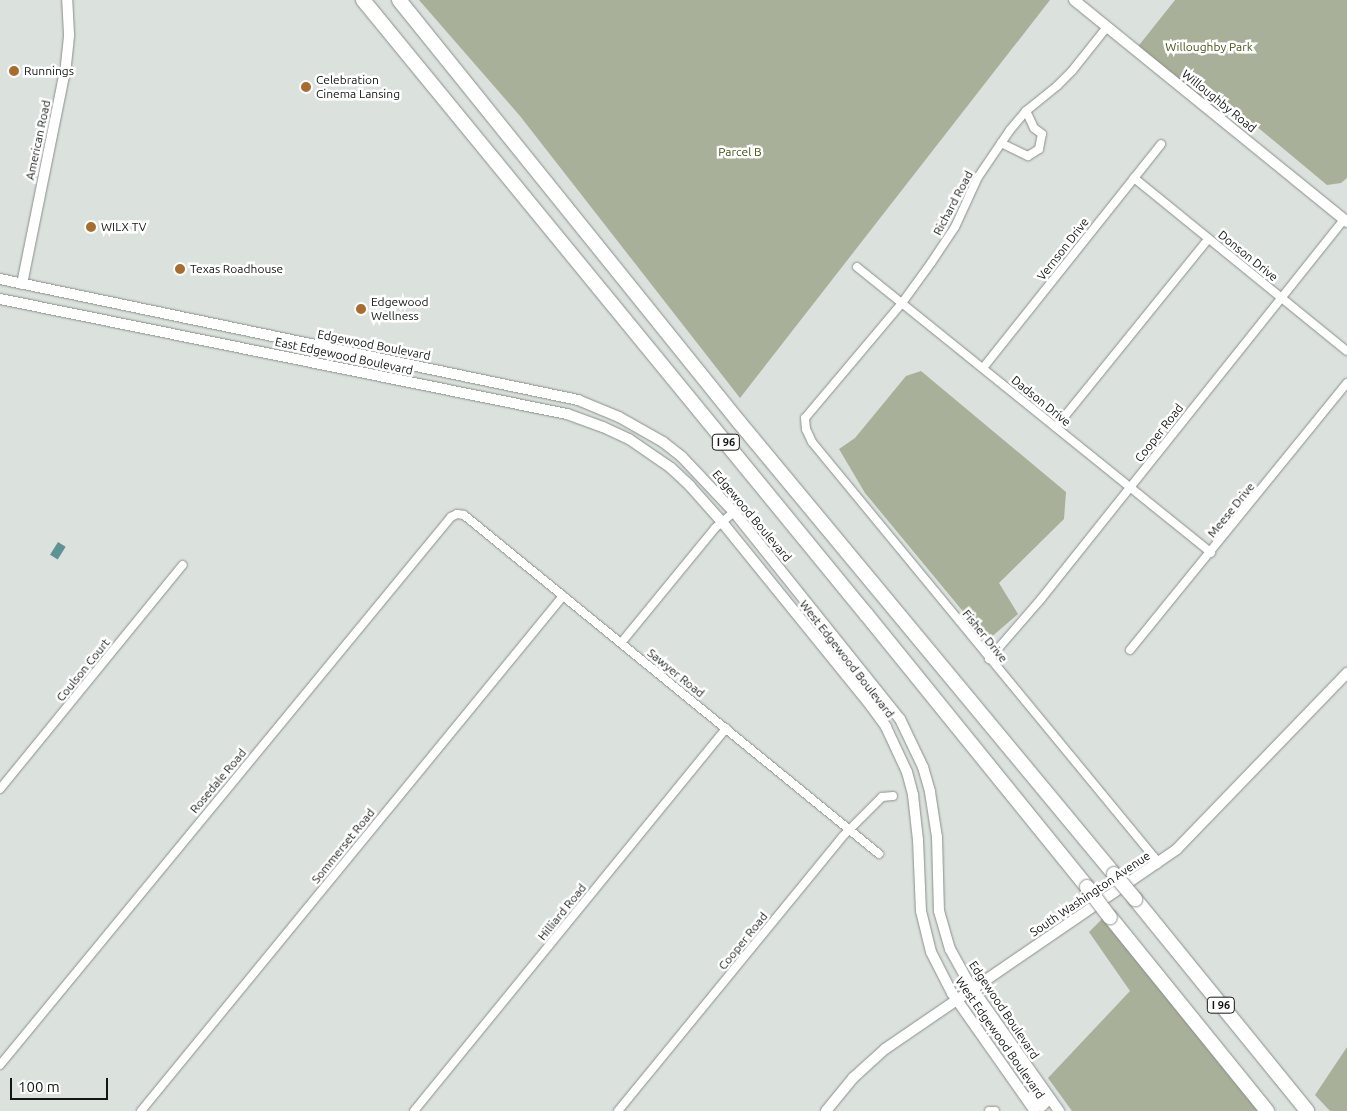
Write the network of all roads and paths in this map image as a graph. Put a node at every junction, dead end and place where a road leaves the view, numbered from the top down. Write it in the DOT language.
graph roads {
  1 [pos="67,0"];
  2 [pos="362,0"];
  3 [pos="399,0"];
  4 [pos="1074,0"];
  5 [pos="1107,27"];
  6 [pos="1026,111"];
  7 [pos="1001,143"];
  8 [pos="1161,144"];
  9 [pos="1134,178"];
  10 [pos="1346,221"];
  11 [pos="1208,238"];
  12 [pos="857,267"];
  13 [pos="0,279"];
  14 [pos="22,284"];
  15 [pos="1281,297"];
  16 [pos="0,299"];
  17 [pos="113,303"];
  18 [pos="902,304"];
  19 [pos="33,306"];
  20 [pos="186,318"];
  21 [pos="137,327"];
  22 [pos="228,329"];
  23 [pos="175,334"];
  24 [pos="1347,351"];
  25 [pos="423,368"];
  26 [pos="983,368"];
  27 [pos="356,371"];
  28 [pos="1347,383"];
  29 [pos="523,388"];
  30 [pos="465,393"];
  31 [pos="590,404"];
  32 [pos="525,405"];
  33 [pos="805,418"];
  34 [pos="1056,427"];
  35 [pos="670,468"];
  36 [pos="1130,488"];
  37 [pos="734,512"];
  38 [pos="457,514"];
  39 [pos="722,522"];
  40 [pos="1211,553"];
  41 [pos="183,565"];
  42 [pos="563,596"];
  43 [pos="621,642"];
  44 [pos="1130,650"];
  45 [pos="989,659"];
  46 [pos="1347,673"];
  47 [pos="726,728"];
  48 [pos="0,789"];
  49 [pos="893,796"];
  50 [pos="851,829"];
  51 [pos="879,854"];
  52 [pos="1157,864"];
  53 [pos="918,867"];
  54 [pos="940,911"];
  55 [pos="973,989"];
  56 [pos="957,1000"];
  57 [pos="0,1065"];
  58 [pos="1004,1067"];
  59 [pos="1050,1098"];
  60 [pos="141,1111"];
  61 [pos="414,1111"];
  62 [pos="618,1111"];
  63 [pos="826,1111"];
  64 [pos="990,1111"];
  65 [pos="995,1111"];
  66 [pos="1035,1111"];
  67 [pos="1059,1111"];
  68 [pos="1267,1111"];
  69 [pos="1307,1111"];
  1 -- 14 [label="street, American Road"];
  2 -- 68 [label="highway, I 96, bridge"];
  3 -- 69 [label="highway, I 96, bridge"];
  4 -- 5 [label="street, Willoughby Road"];
  5 -- 6 [label="street, Richard Road"];
  5 -- 10 [label="street, Willoughby Road"];
  6 -- 7 [label="street, Richard Road"];
  6 -- 7 [label="street"];
  7 -- 18 [label="street, Richard Road"];
  8 -- 9 [label="street, Vernson Drive"];
  9 -- 11 [label="street, Donson Drive"];
  9 -- 26 [label="street, Vernson Drive"];
  10 -- 15 [label="street, Cooper Road"];
  11 -- 15 [label="street, Donson Drive"];
  11 -- 34 [label="street"];
  12 -- 18 [label="street, Dadson Drive"];
  13 -- 14 [label="street"];
  14 -- 17 [label="street"];
  15 -- 24 [label="street, Donson Drive"];
  15 -- 36 [label="street, Cooper Road"];
  16 -- 19 [label="street, East Edgewood Boulevard"];
  17 -- 19 [label="street"];
  17 -- 20 [label="street, Edgewood Boulevard"];
  18 -- 26 [label="street, Dadson Drive"];
  18 -- 33 [label="street, Richard Road"];
  19 -- 21 [label="street, East Edgewood Boulevard"];
  20 -- 21 [label="street"];
  20 -- 22 [label="street, Edgewood Boulevard"];
  21 -- 23 [label="street, East Edgewood Boulevard"];
  22 -- 23 [label="street"];
  22 -- 25 [label="street, Edgewood Boulevard"];
  23 -- 27 [label="street, East Edgewood Boulevard"];
  25 -- 27 [label="street"];
  25 -- 29 [label="street, Edgewood Boulevard"];
  26 -- 34 [label="street, Dadson Drive"];
  27 -- 30 [label="street, East Edgewood Boulevard"];
  28 -- 40 [label="street, Meese Drive"];
  29 -- 30 [label="street"];
  29 -- 31 [label="street, Edgewood Boulevard"];
  30 -- 32 [label="street, East Edgewood Boulevard"];
  31 -- 32 [label="street"];
  31 -- 37 [label="street, Edgewood Boulevard"];
  32 -- 35 [label="street, East Edgewood Boulevard"];
  33 -- 45 [label="street, Fisher Drive"];
  34 -- 36 [label="street, Dadson Drive"];
  35 -- 39 [label="street, West Edgewood Boulevard"];
  36 -- 40 [label="street, Dadson Drive"];
  36 -- 45 [label="street, Cooper Road"];
  37 -- 39 [label="street"];
  37 -- 54 [label="street, Edgewood Boulevard"];
  38 -- 42 [label="street, Sawyer Road"];
  38 -- 57 [label="street, Rosedale Road"];
  39 -- 43 [label="street"];
  39 -- 53 [label="street, West Edgewood Boulevard"];
  40 -- 44 [label="street, Meese Drive"];
  41 -- 48 [label="street, Coulson Court"];
  42 -- 43 [label="street, Sawyer Road"];
  42 -- 60 [label="street, Sommerset Road"];
  43 -- 47 [label="street, Sawyer Road"];
  45 -- 52 [label="street, Fisher Drive"];
  46 -- 52 [label="street, South Washington Avenue"];
  47 -- 50 [label="street, Sawyer Road"];
  47 -- 61 [label="street, Hilliard Road"];
  49 -- 50 [label="street, Cooper Road"];
  50 -- 51 [label="street, Sawyer Road"];
  50 -- 62 [label="street, Cooper Road"];
  52 -- 55 [label="street, South Washington Avenue"];
  53 -- 54 [label="street"];
  53 -- 56 [label="street, West Edgewood Boulevard"];
  54 -- 55 [label="street, Edgewood Boulevard"];
  55 -- 56 [label="street, South Washington Avenue"];
  55 -- 59 [label="street, Edgewood Boulevard"];
  56 -- 58 [label="street, West Edgewood Boulevard"];
  56 -- 63 [label="street, South Washington Avenue"];
  58 -- 59 [label="street"];
  58 -- 66 [label="street, West Edgewood Boulevard"];
  59 -- 67 [label="street, Edgewood Boulevard"];
  64 -- 65 [label="street"];
}
